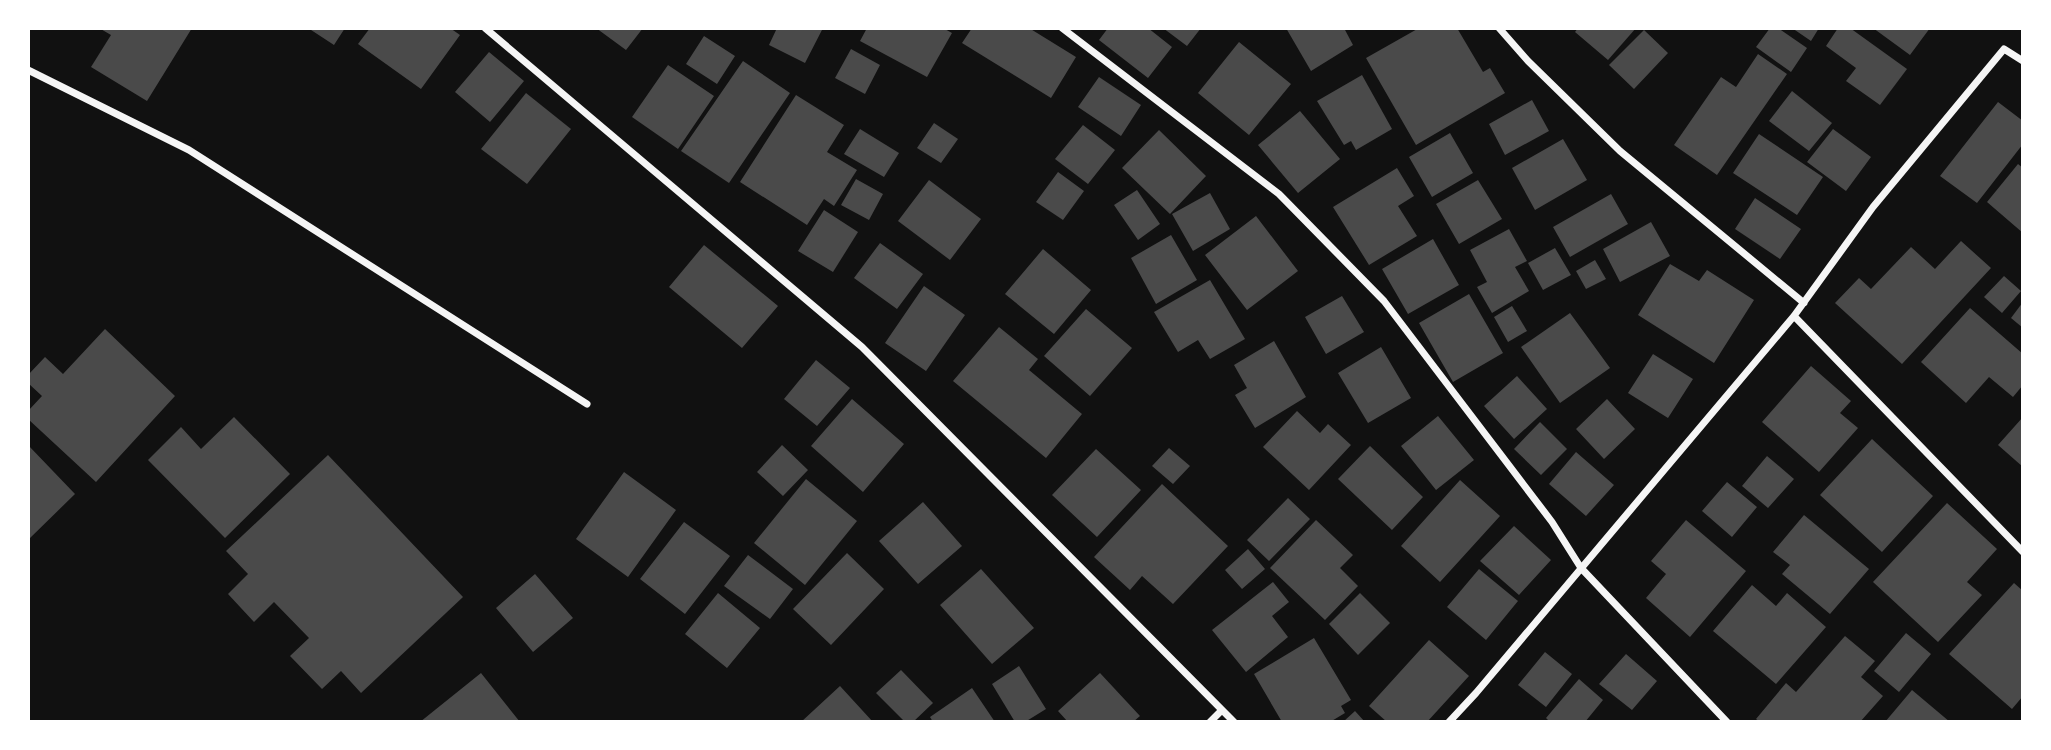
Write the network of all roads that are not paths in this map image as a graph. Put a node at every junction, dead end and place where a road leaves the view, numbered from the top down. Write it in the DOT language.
graph roads {
  1 [pos="485,28"];
  2 [pos="1062,28"];
  3 [pos="1499,28"];
  4 [pos="2023,61"];
  5 [pos="28,70"];
  6 [pos="1804,303"];
  7 [pos="1794,316"];
  8 [pos="587,404"];
  9 [pos="2023,552"];
  10 [pos="1581,568"];
  11 [pos="1222,710"];
  12 [pos="1210,722"];
  13 [pos="1234,722"];
  14 [pos="1448,722"];
  15 [pos="1727,722"];
  1 -- 11 [label="street"];
  2 -- 10 [label="street"];
  3 -- 6 [label="street"];
  4 -- 6 [label="street"];
  5 -- 8 [label="street"];
  6 -- 7 [label="street"];
  7 -- 9 [label="street"];
  7 -- 10 [label="street"];
  10 -- 14 [label="street"];
  10 -- 15 [label="street"];
  11 -- 12 [label="street"];
  11 -- 13 [label="street"];
}
